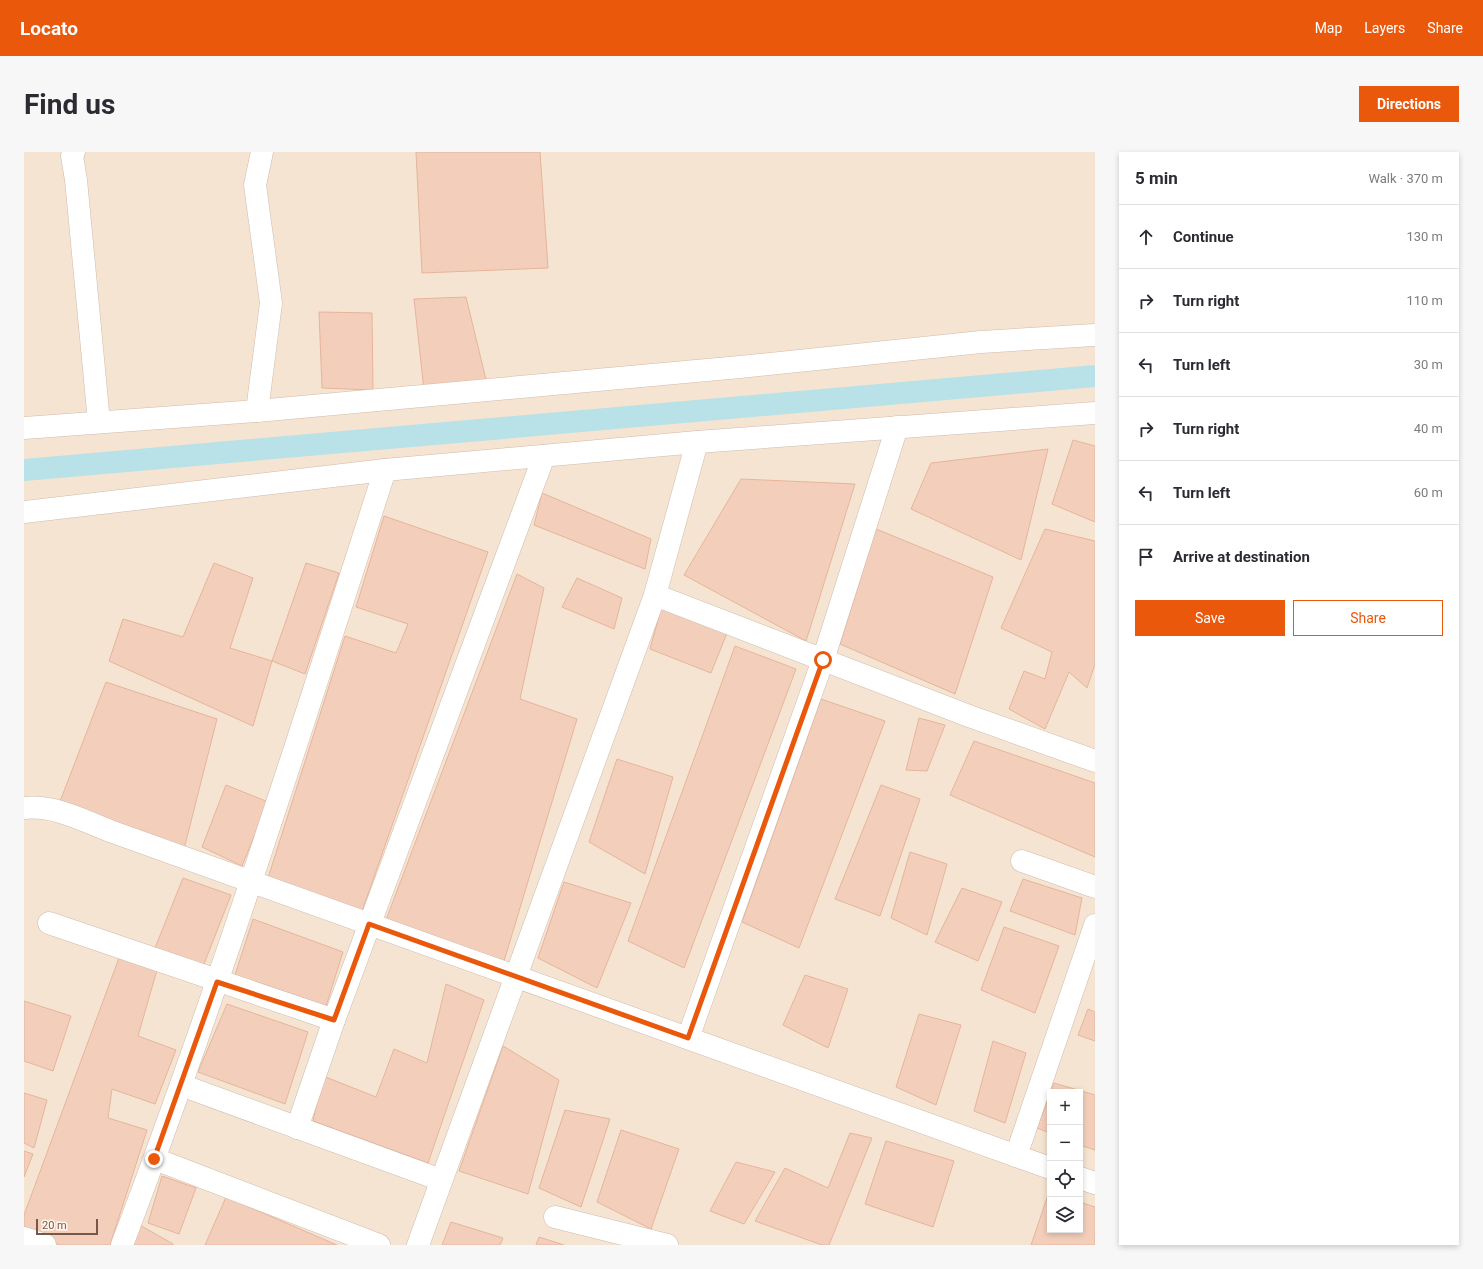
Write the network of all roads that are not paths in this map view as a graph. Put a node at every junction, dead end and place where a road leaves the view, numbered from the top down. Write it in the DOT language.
graph roads {
  1 [pos="74,152"];
  2 [pos="262,152"];
  3 [pos="1095,335"];
  4 [pos="257,411"];
  5 [pos="1095,413"];
  6 [pos="99,422"];
  7 [pos="897,427"];
  8 [pos="24,428"];
  9 [pos="697,442"];
  10 [pos="544,456"];
  11 [pos="385,470"];
  12 [pos="24,512"];
  13 [pos="655,595"];
  14 [pos="823,660"];
  15 [pos="1095,762"];
  16 [pos="24,808"];
  17 [pos="1022,861"];
  18 [pos="252,882"];
  19 [pos="1095,888"];
  20 [pos="49,923"];
  21 [pos="369,924"];
  22 [pos="1095,925"];
  23 [pos="516,976"];
  24 [pos="217,982"];
  25 [pos="334,1020"];
  26 [pos="688,1038"];
  27 [pos="181,1085"];
  28 [pos="297,1128"];
  29 [pos="1016,1156"];
  30 [pos="154,1159"];
  31 [pos="1047,1167"];
  32 [pos="1083,1179"];
  33 [pos="441,1180"];
  34 [pos="1095,1183"];
  35 [pos="555,1217"];
  36 [pos="24,1238"];
  37 [pos="45,1245"];
  38 [pos="122,1245"];
  39 [pos="378,1245"];
  40 [pos="418,1245"];
  41 [pos="667,1245"];
  1 -- 6 [label="street"];
  2 -- 4 [label="street"];
  3 -- 4 [label="street"];
  4 -- 6 [label="street"];
  5 -- 7 [label="street"];
  6 -- 8 [label="street"];
  7 -- 9 [label="street"];
  7 -- 14 [label="street"];
  9 -- 10 [label="street"];
  9 -- 13 [label="street"];
  10 -- 11 [label="street"];
  10 -- 21 [label="street"];
  11 -- 12 [label="street"];
  11 -- 18 [label="street"];
  13 -- 14 [label="street"];
  13 -- 23 [label="street"];
  14 -- 15 [label="street"];
  14 -- 26 [label="street"];
  16 -- 18 [label="street"];
  17 -- 19 [label="street"];
  18 -- 21 [label="street"];
  18 -- 24 [label="street"];
  20 -- 24 [label="street"];
  21 -- 23 [label="street"];
  21 -- 25 [label="street"];
  22 -- 29 [label="street"];
  23 -- 26 [label="street"];
  23 -- 33 [label="street"];
  24 -- 25 [label="street"];
  24 -- 27 [label="street"];
  25 -- 28 [label="street"];
  26 -- 29 [label="street"];
  27 -- 28 [label="street"];
  27 -- 30 [label="street"];
  28 -- 33 [label="street"];
  29 -- 31 [label="street"];
  30 -- 38 [label="street"];
  30 -- 39 [label="street"];
  32 -- 34 [label="street"];
  33 -- 40 [label="street"];
  35 -- 41 [label="street"];
  36 -- 37 [label="street"];
}
